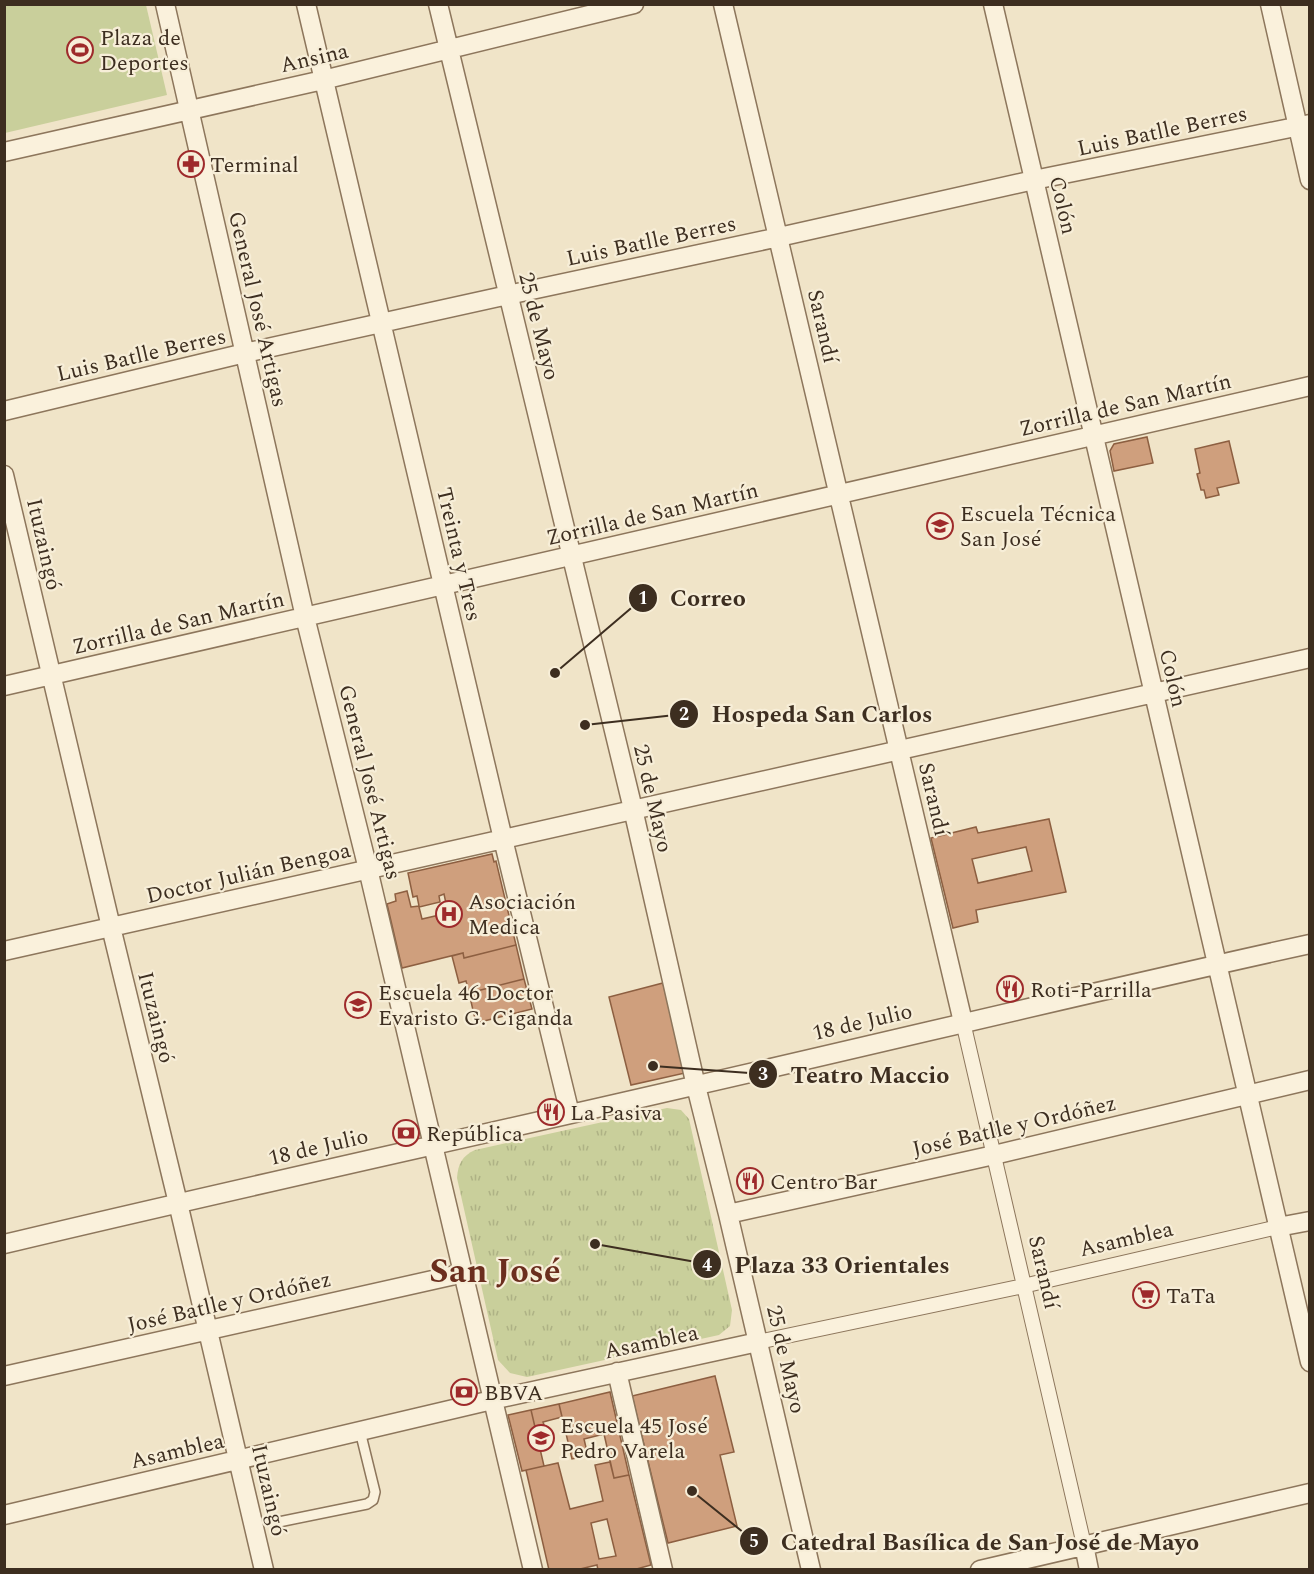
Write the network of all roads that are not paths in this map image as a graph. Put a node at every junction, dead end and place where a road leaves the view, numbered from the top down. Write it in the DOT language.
graph roads {
  1 [pos="165,4"];
  2 [pos="306,4"];
  3 [pos="438,4"];
  4 [pos="634,4"];
  5 [pos="723,4"];
  6 [pos="993,4"];
  7 [pos="1270,4"];
  8 [pos="448,50"];
  9 [pos="323,80"];
  10 [pos="189,110"];
  11 [pos="1304,125"];
  12 [pos="4,152"];
  13 [pos="1034,180"];
  14 [pos="1310,180"];
  15 [pos="778,237"];
  16 [pos="508,295"];
  17 [pos="381,324"];
  18 [pos="245,353"];
  19 [pos="1310,386"];
  20 [pos="4,411"];
  21 [pos="1092,436"];
  22 [pos="4,475"];
  23 [pos="839,495"];
  24 [pos="571,556"];
  25 [pos="443,585"];
  26 [pos="305,617"];
  27 [pos="1310,658"];
  28 [pos="52,675"];
  29 [pos="4,686"];
  30 [pos="1152,693"];
  31 [pos="899,750"];
  32 [pos="633,810"];
  33 [pos="503,839"];
  34 [pos="368,869"];
  35 [pos="111,927"];
  36 [pos="1310,944"];
  37 [pos="4,951"];
  38 [pos="1217,964"];
  39 [pos="963,1022"];
  40 [pos="1310,1080"];
  41 [pos="696,1086"];
  42 [pos="1248,1094"];
  43 [pos="570,1114"];
  44 [pos="431,1144"];
  45 [pos="994,1155"];
  46 [pos="178,1203"];
  47 [pos="728,1214"];
  48 [pos="1310,1221"];
  49 [pos="1278,1227"];
  50 [pos="4,1244"];
  51 [pos="464,1273"];
  52 [pos="1023,1286"];
  53 [pos="208,1330"];
  54 [pos="758,1342"];
  55 [pos="1310,1362"];
  56 [pos="617,1372"];
  57 [pos="4,1376"];
  58 [pos="492,1400"];
  59 [pos="360,1431"];
  60 [pos="239,1460"];
  61 [pos="1310,1493"];
  62 [pos="4,1515"];
  63 [pos="274,1523"];
  64 [pos="1084,1545"];
  65 [pos="264,1569"];
  66 [pos="532,1569"];
  67 [pos="663,1569"];
  68 [pos="812,1569"];
  69 [pos="980,1569"];
  70 [pos="1089,1569"];
  1 -- 10 [label="street, General José Artigas"];
  2 -- 9 [label="street, Treinta y Tres"];
  3 -- 8 [label="street, 25 de Mayo"];
  4 -- 8 [label="street, Ansina"];
  5 -- 15 [label="street, Sarandí"];
  6 -- 13 [label="street, Colón"];
  7 -- 11 [label="street"];
  8 -- 9 [label="street, Ansina"];
  8 -- 16 [label="street, 25 de Mayo"];
  9 -- 10 [label="street, Ansina"];
  9 -- 17 [label="street, Treinta y Tres"];
  10 -- 12 [label="street, Ansina"];
  10 -- 18 [label="street, General José Artigas"];
  11 -- 13 [label="street, Luis Batlle Berres"];
  11 -- 14 [label="street"];
  13 -- 15 [label="street, Luis Batlle Berres"];
  13 -- 21 [label="street, Colón"];
  15 -- 16 [label="street, Luis Batlle Berres"];
  15 -- 23 [label="street, Sarandí"];
  16 -- 17 [label="street, Luis Batlle Berres"];
  16 -- 24 [label="street, 25 de Mayo"];
  17 -- 18 [label="street, Luis Batlle Berres"];
  17 -- 25 [label="street, Treinta y Tres"];
  18 -- 20 [label="street, Luis Batlle Berres"];
  18 -- 26 [label="street, General José Artigas"];
  19 -- 21 [label="street, Zorrilla de San Martín"];
  21 -- 23 [label="street, Zorrilla de San Martín"];
  21 -- 30 [label="street, Colón"];
  22 -- 28 [label="street, Ituzaingó"];
  23 -- 24 [label="street, Zorrilla de San Martín"];
  23 -- 31 [label="street, Sarandí"];
  24 -- 25 [label="street, Zorrilla de San Martín"];
  24 -- 32 [label="street, 25 de Mayo"];
  25 -- 26 [label="street, Zorrilla de San Martín"];
  25 -- 33 [label="street, Treinta y Tres"];
  26 -- 28 [label="street, Zorrilla de San Martín"];
  26 -- 34 [label="street, General José Artigas"];
  27 -- 30 [label="street, Doctor Julián Bengoa"];
  28 -- 29 [label="street, Zorrilla de San Martín"];
  28 -- 35 [label="street, Ituzaingó"];
  30 -- 31 [label="street, Doctor Julián Bengoa"];
  30 -- 38 [label="street, Colón"];
  31 -- 32 [label="street, Doctor Julián Bengoa"];
  31 -- 39 [label="street, Sarandí"];
  32 -- 33 [label="street, Doctor Julián Bengoa"];
  32 -- 41 [label="street, 25 de Mayo"];
  33 -- 34 [label="street, Doctor Julián Bengoa"];
  33 -- 43 [label="street, Treinta y Tres"];
  34 -- 35 [label="street, Doctor Julián Bengoa"];
  34 -- 44 [label="street, General José Artigas"];
  35 -- 37 [label="street, Doctor Julián Bengoa"];
  35 -- 46 [label="street, Ituzaingó"];
  36 -- 38 [label="street, 18 de Julio"];
  38 -- 39 [label="street, 18 de Julio"];
  38 -- 42 [label="street, Colón"];
  39 -- 41 [label="street, 18 de Julio"];
  39 -- 45 [label="street, Sarandí"];
  40 -- 42 [label="street, José Batlle y Ordóñez"];
  41 -- 43 [label="street, 18 de Julio"];
  41 -- 47 [label="street, 25 de Mayo"];
  42 -- 45 [label="street, José Batlle y Ordóñez"];
  42 -- 49 [label="street, Colón"];
  43 -- 44 [label="street, 18 de Julio"];
  44 -- 46 [label="street, 18 de Julio"];
  44 -- 51 [label="street, General José Artigas"];
  45 -- 47 [label="street, José Batlle y Ordóñez"];
  45 -- 52 [label="street, Sarandí"];
  46 -- 50 [label="street, 18 de Julio"];
  46 -- 53 [label="street, Ituzaingó"];
  47 -- 54 [label="street, 25 de Mayo"];
  48 -- 49 [label="street, Asamblea"];
  49 -- 52 [label="street, Asamblea"];
  49 -- 55 [label="street, Colón"];
  51 -- 53 [label="street, José Batlle y Ordóñez"];
  51 -- 58 [label="street, General José Artigas"];
  52 -- 54 [label="street, Asamblea"];
  52 -- 64 [label="street, Sarandí"];
  53 -- 57 [label="street, José Batlle y Ordóñez"];
  53 -- 60 [label="street, Ituzaingó"];
  54 -- 56 [label="street, Asamblea"];
  54 -- 68 [label="street, 25 de Mayo"];
  56 -- 58 [label="street, Asamblea"];
  56 -- 67 [label="street"];
  58 -- 59 [label="street, Asamblea"];
  58 -- 66 [label="street, General José Artigas"];
  59 -- 60 [label="street, Asamblea"];
  59 -- 63 [label="lane"];
  60 -- 62 [label="street, Asamblea"];
  60 -- 65 [label="street, Ituzaingó"];
  61 -- 64 [label="street"];
  64 -- 69 [label="street"];
  64 -- 70 [label="street, Sarandí"];
}
